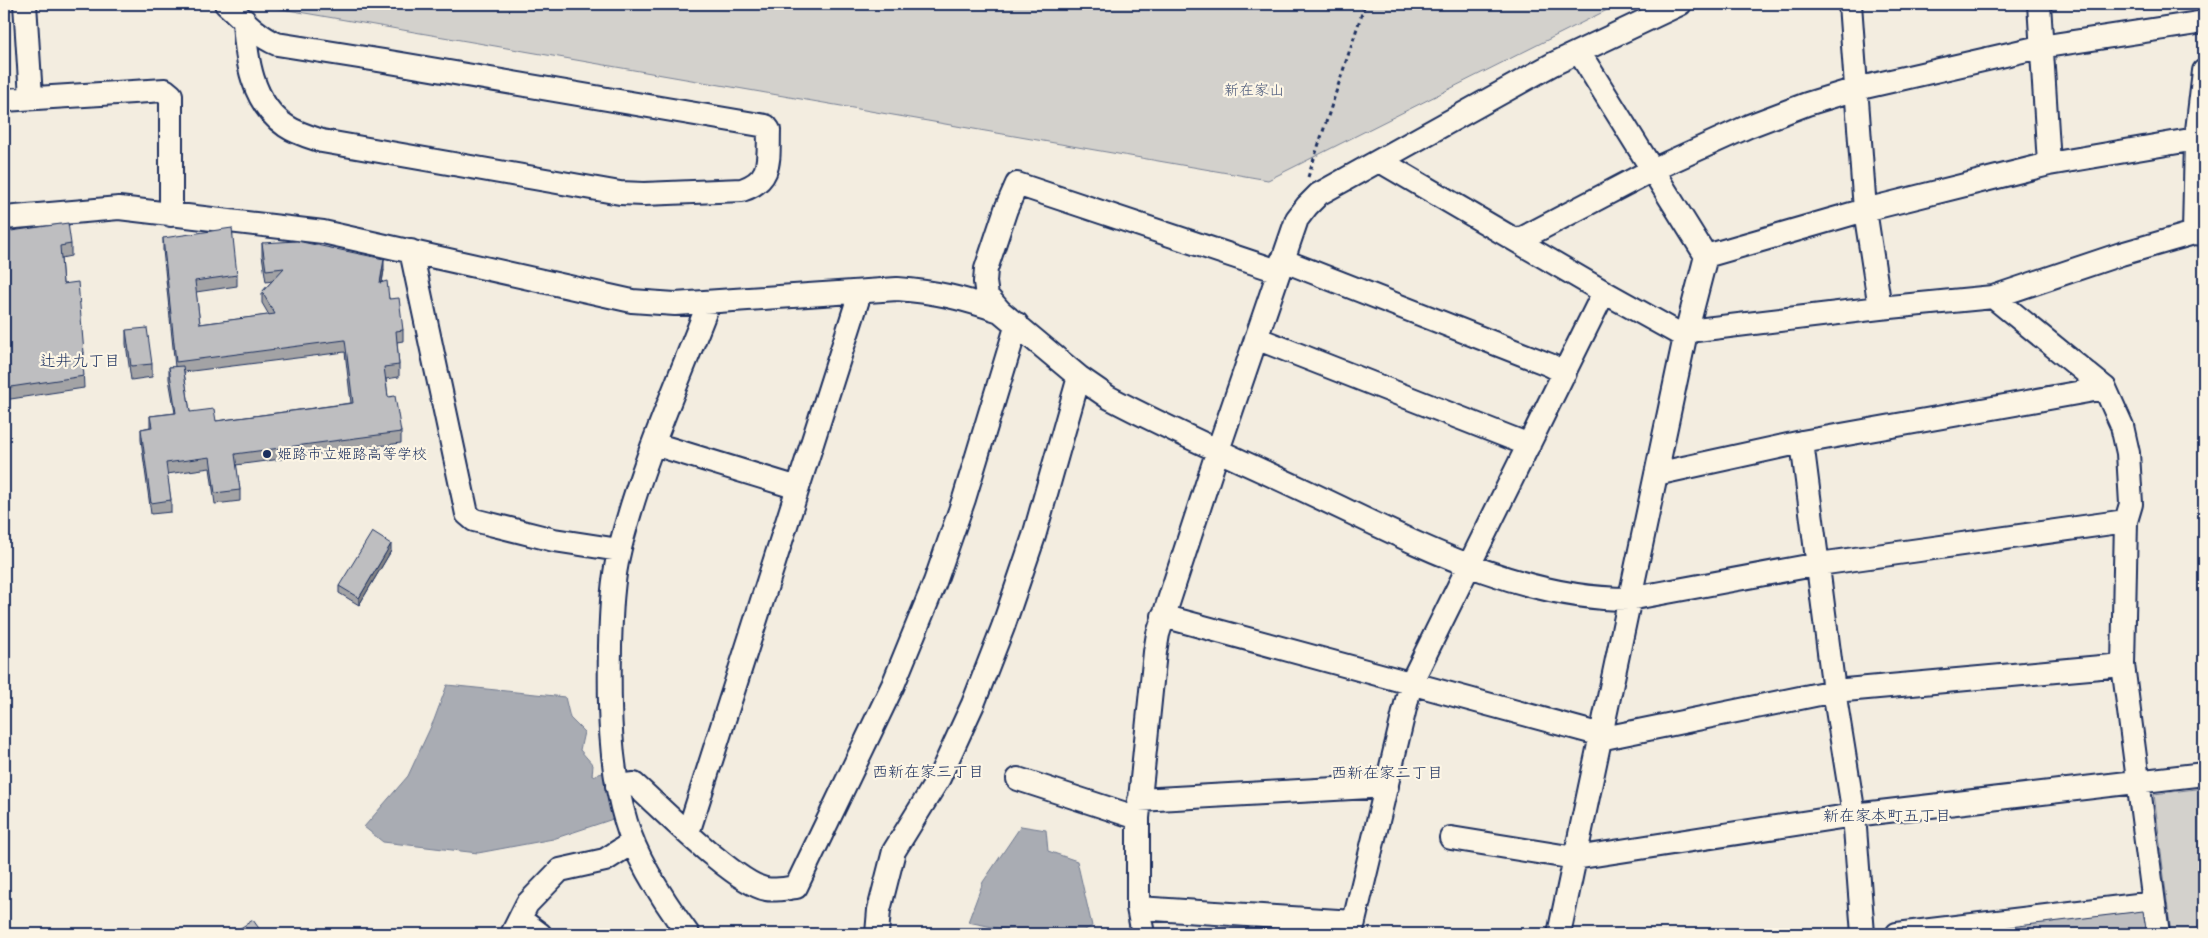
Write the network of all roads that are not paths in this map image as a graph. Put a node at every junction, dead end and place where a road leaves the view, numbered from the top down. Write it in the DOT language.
graph roads {
  1 [pos="25,4"];
  2 [pos="226,4"];
  3 [pos="1680,4"];
  4 [pos="1850,4"];
  5 [pos="2039,4"];
  6 [pos="244,20"];
  7 [pos="2204,22"];
  8 [pos="2040,47"];
  9 [pos="1579,52"];
  10 [pos="2204,71"];
  11 [pos="1856,89"];
  12 [pos="31,97"];
  13 [pos="4,100"];
  14 [pos="2196,139"];
  15 [pos="1380,161"];
  16 [pos="2049,164"];
  17 [pos="1652,170"];
  18 [pos="1865,210"];
  19 [pos="170,215"];
  20 [pos="4,218"];
  21 [pos="2199,233"];
  22 [pos="1517,241"];
  23 [pos="411,251"];
  24 [pos="1706,256"];
  25 [pos="1280,265"];
  26 [pos="1604,292"];
  27 [pos="860,293"];
  28 [pos="1993,297"];
  29 [pos="709,302"];
  30 [pos="1880,308"];
  31 [pos="1008,318"];
  32 [pos="1686,334"];
  33 [pos="1256,338"];
  34 [pos="1565,373"];
  35 [pos="1079,376"];
  36 [pos="2105,388"];
  37 [pos="1802,442"];
  38 [pos="654,444"];
  39 [pos="1529,445"];
  40 [pos="1218,450"];
  41 [pos="1656,474"];
  42 [pos="798,488"];
  43 [pos="2126,521"];
  44 [pos="619,550"];
  45 [pos="1819,564"];
  46 [pos="1469,565"];
  47 [pos="1629,599"];
  48 [pos="1163,616"];
  49 [pos="2123,665"];
  50 [pos="1411,684"];
  51 [pos="1834,691"];
  52 [pos="1601,735"];
  53 [pos="2204,774"];
  54 [pos="1018,779"];
  55 [pos="2139,781"];
  56 [pos="617,786"];
  57 [pos="1387,786"];
  58 [pos="1138,809"];
  59 [pos="1854,815"];
  60 [pos="688,833"];
  61 [pos="1451,838"];
  62 [pos="633,842"];
  63 [pos="1575,858"];
  64 [pos="2154,903"];
  65 [pos="1138,908"];
  66 [pos="516,927"];
  67 [pos="1353,928"];
  68 [pos="540,934"];
  69 [pos="688,934"];
  70 [pos="877,934"];
  71 [pos="1143,934"];
  72 [pos="1559,934"];
  73 [pos="1862,934"];
  74 [pos="1896,934"];
  75 [pos="2158,934"];
  1 -- 12 [label="street"];
  2 -- 6 [label="street"];
  3 -- 9 [label="street"];
  4 -- 11 [label="street"];
  5 -- 8 [label="street"];
  6 -- 6 [label="street"];
  7 -- 8 [label="street"];
  8 -- 11 [label="street"];
  8 -- 16 [label="street"];
  9 -- 15 [label="street"];
  9 -- 17 [label="street"];
  10 -- 14 [label="street"];
  11 -- 17 [label="street"];
  11 -- 18 [label="street"];
  12 -- 13 [label="street"];
  12 -- 19 [label="street"];
  14 -- 16 [label="street"];
  14 -- 21 [label="street"];
  15 -- 22 [label="street"];
  15 -- 25 [label="street"];
  16 -- 18 [label="street"];
  17 -- 22 [label="street"];
  17 -- 24 [label="street"];
  18 -- 24 [label="street"];
  18 -- 30 [label="street"];
  19 -- 20 [label="street"];
  19 -- 23 [label="street"];
  21 -- 28 [label="street"];
  22 -- 26 [label="street"];
  23 -- 29 [label="street"];
  23 -- 44 [label="street"];
  24 -- 32 [label="street"];
  25 -- 31 [label="street"];
  25 -- 33 [label="street"];
  25 -- 34 [label="street"];
  26 -- 32 [label="street"];
  26 -- 34 [label="street"];
  27 -- 29 [label="street"];
  27 -- 31 [label="street"];
  27 -- 42 [label="street"];
  28 -- 30 [label="street"];
  28 -- 36 [label="street"];
  29 -- 38 [label="street"];
  30 -- 32 [label="street"];
  31 -- 35 [label="street"];
  31 -- 60 [label="street"];
  32 -- 41 [label="street"];
  33 -- 39 [label="street"];
  33 -- 40 [label="street"];
  34 -- 39 [label="street"];
  35 -- 40 [label="street"];
  35 -- 70 [label="street"];
  36 -- 37 [label="street"];
  36 -- 43 [label="street"];
  37 -- 41 [label="street"];
  37 -- 45 [label="street"];
  38 -- 42 [label="street"];
  38 -- 44 [label="street"];
  39 -- 46 [label="street"];
  40 -- 46 [label="street"];
  40 -- 48 [label="street"];
  41 -- 47 [label="street"];
  42 -- 60 [label="street"];
  43 -- 45 [label="street"];
  43 -- 49 [label="street"];
  44 -- 56 [label="street"];
  45 -- 47 [label="street"];
  45 -- 51 [label="street"];
  46 -- 47 [label="street"];
  46 -- 50 [label="street"];
  47 -- 52 [label="street"];
  48 -- 50 [label="street"];
  48 -- 58 [label="street"];
  49 -- 51 [label="street"];
  49 -- 55 [label="street"];
  50 -- 52 [label="street"];
  50 -- 57 [label="street"];
  51 -- 52 [label="street"];
  51 -- 59 [label="street"];
  52 -- 63 [label="street"];
  53 -- 55 [label="street"];
  54 -- 58 [label="street"];
  55 -- 59 [label="street"];
  55 -- 64 [label="street"];
  56 -- 60 [label="street"];
  56 -- 62 [label="street"];
  57 -- 58 [label="street"];
  57 -- 67 [label="street"];
  58 -- 65 [label="street"];
  59 -- 63 [label="street"];
  59 -- 73 [label="street"];
  61 -- 63 [label="street"];
  62 -- 66 [label="street"];
  62 -- 69 [label="street"];
  63 -- 72 [label="street"];
  64 -- 74 [label="street"];
  64 -- 75 [label="street"];
  65 -- 67 [label="street"];
  65 -- 71 [label="street"];
  66 -- 68 [label="street"];
}
